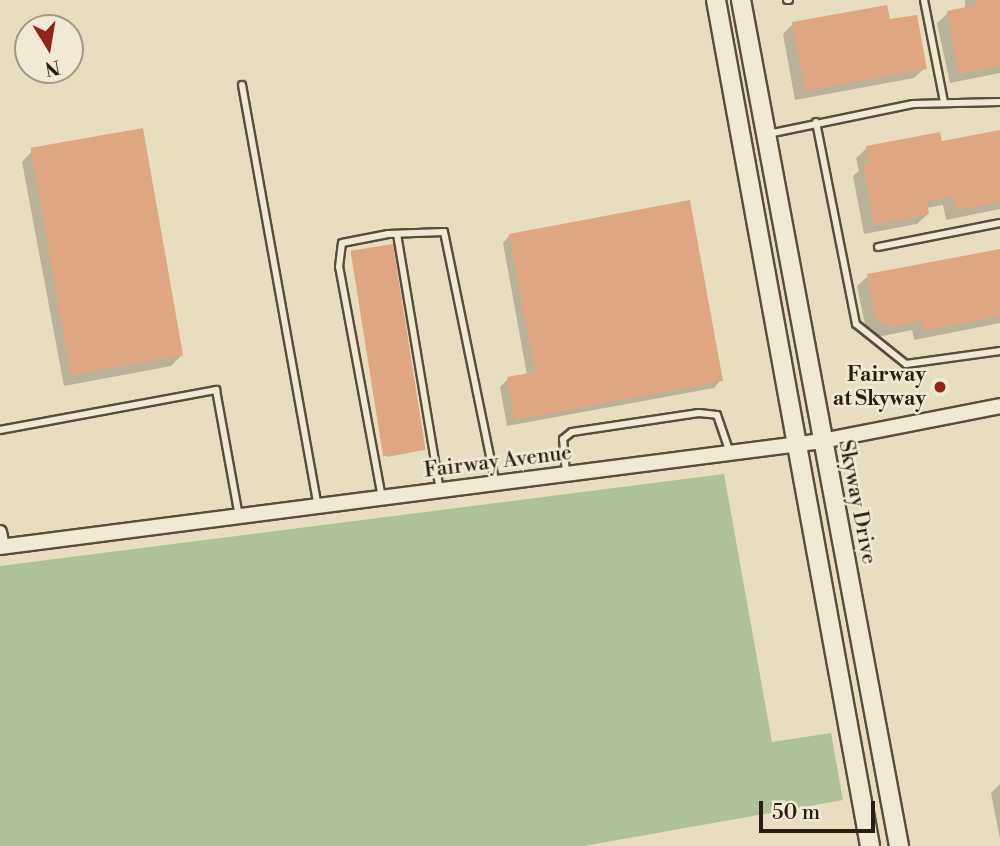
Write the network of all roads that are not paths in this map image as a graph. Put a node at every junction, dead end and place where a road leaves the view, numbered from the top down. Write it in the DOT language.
graph roads {
  1 [pos="716,0"];
  2 [pos="741,0"];
  3 [pos="924,0"];
  4 [pos="242,85"];
  5 [pos="944,102"];
  6 [pos="1000,102"];
  7 [pos="816,122"];
  8 [pos="766,135"];
  9 [pos="1000,223"];
  10 [pos="397,234"];
  11 [pos="878,247"];
  12 [pos="1000,351"];
  13 [pos="1000,406"];
  14 [pos="0,430"];
  15 [pos="822,441"];
  16 [pos="797,444"];
  17 [pos="730,453"];
  18 [pos="566,474"];
  19 [pos="496,483"];
  20 [pos="440,490"];
  21 [pos="382,498"];
  22 [pos="318,507"];
  23 [pos="239,516"];
  24 [pos="0,532"];
  25 [pos="1,547"];
  26 [pos="870,846"];
  27 [pos="899,846"];
  1 -- 16 [label="main road"];
  2 -- 8 [label="main road, Skyway Drive"];
  3 -- 5 [label="lane"];
  4 -- 22 [label="lane"];
  5 -- 6 [label="lane"];
  5 -- 7 [label="lane"];
  7 -- 8 [label="lane"];
  7 -- 12 [label="lane"];
  8 -- 15 [label="main road, Skyway Drive"];
  9 -- 11 [label="lane"];
  10 -- 19 [label="lane"];
  10 -- 20 [label="lane"];
  10 -- 21 [label="lane"];
  13 -- 15 [label="street, Fairway Avenue"];
  14 -- 23 [label="lane"];
  15 -- 16 [label="street, Fairway Avenue"];
  15 -- 27 [label="main road, Skyway Drive"];
  16 -- 17 [label="street, Fairway Avenue"];
  16 -- 26 [label="main road"];
  17 -- 18 [label="street, Fairway Avenue"];
  17 -- 18 [label="lane"];
  18 -- 19 [label="street, Fairway Avenue"];
  19 -- 20 [label="street, Fairway Avenue"];
  20 -- 21 [label="street, Fairway Avenue"];
  21 -- 22 [label="street, Fairway Avenue"];
  22 -- 23 [label="street, Fairway Avenue"];
  23 -- 25 [label="street, Fairway Avenue"];
  24 -- 25 [label="street"];
}
